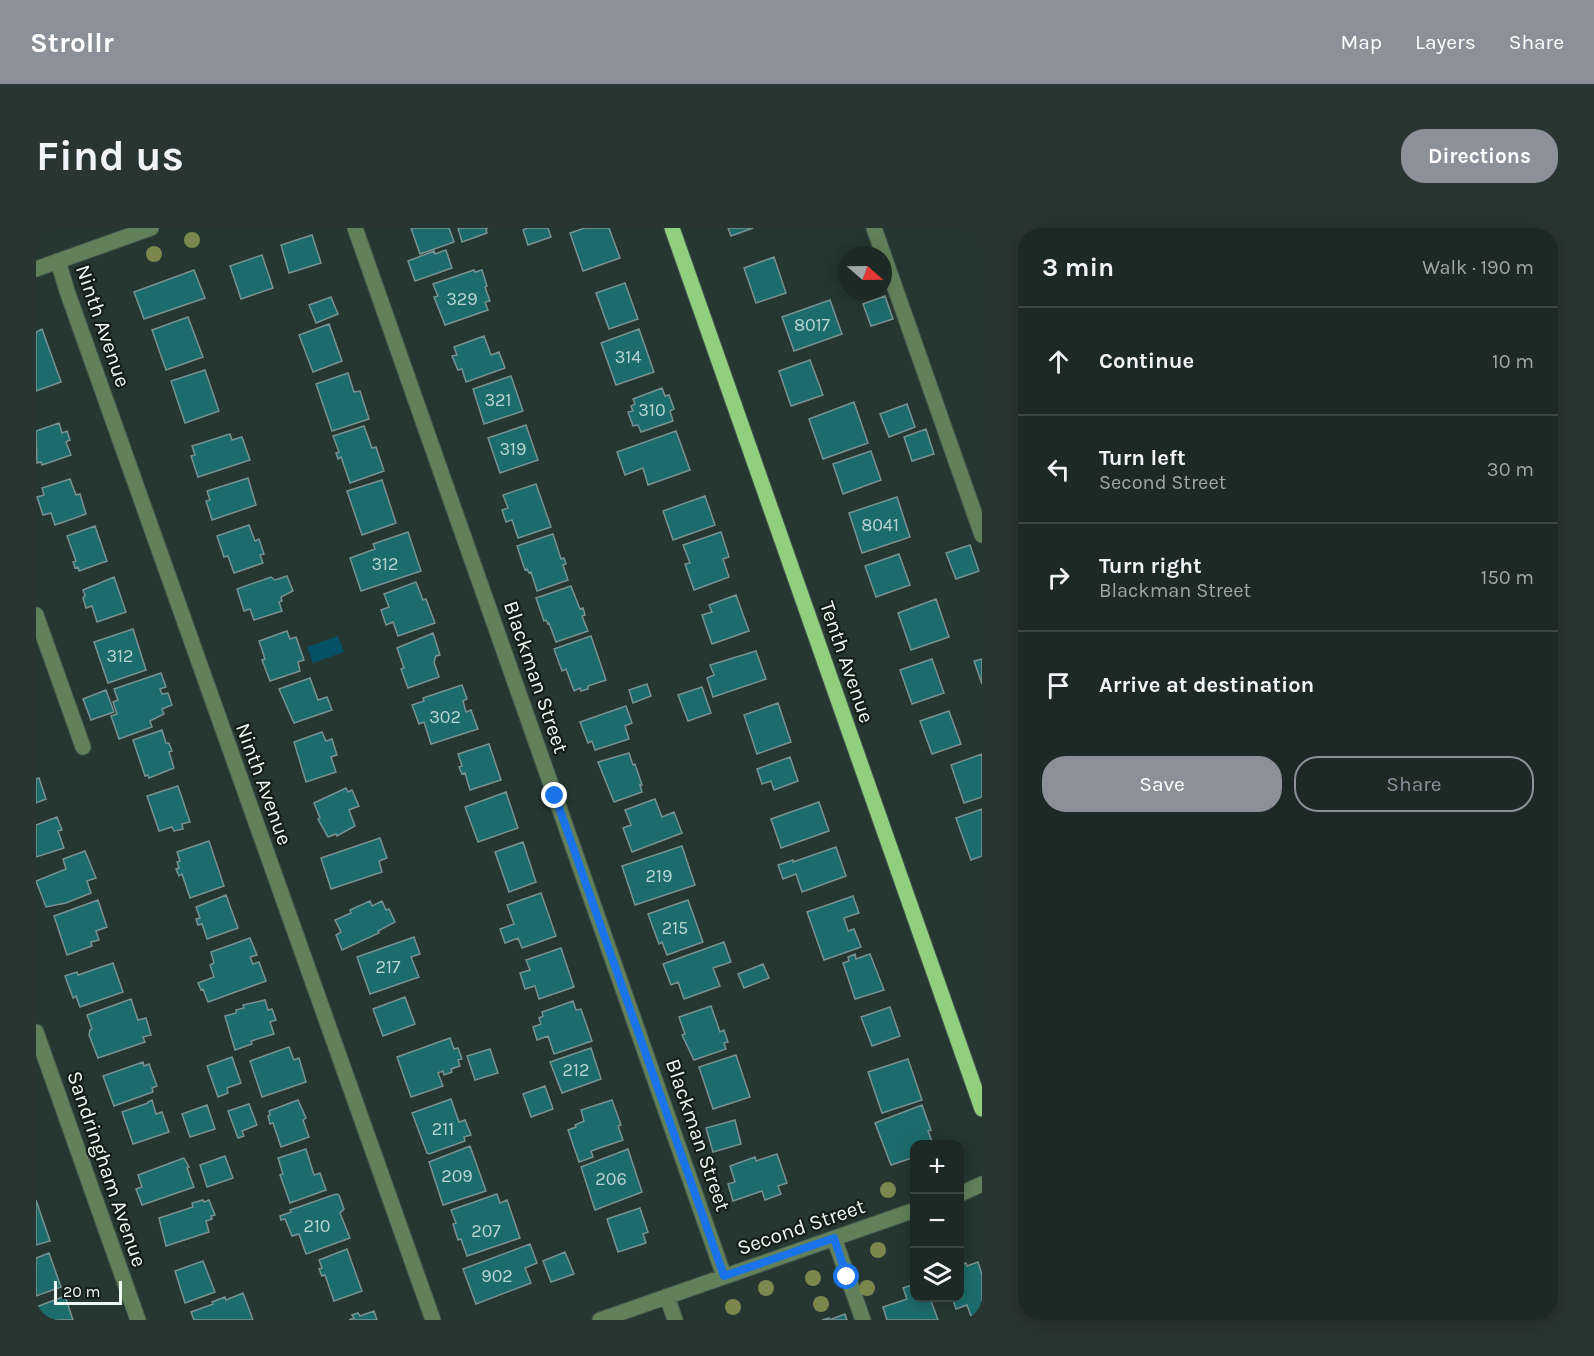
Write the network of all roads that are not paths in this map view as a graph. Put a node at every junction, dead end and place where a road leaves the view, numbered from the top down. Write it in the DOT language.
graph roads {
  1 [pos="151,228"];
  2 [pos="355,228"];
  3 [pos="672,228"];
  4 [pos="874,228"];
  5 [pos="58,261"];
  6 [pos="36,269"];
  7 [pos="982,535"];
  8 [pos="36,615"];
  9 [pos="83,747"];
  10 [pos="36,1032"];
  11 [pos="982,1109"];
  12 [pos="982,1184"];
  13 [pos="964,1192"];
  14 [pos="910,1212"];
  15 [pos="834,1238"];
  16 [pos="724,1276"];
  17 [pos="667,1296"];
  18 [pos="138,1320"];
  19 [pos="433,1320"];
  20 [pos="600,1320"];
  21 [pos="675,1320"];
  22 [pos="862,1320"];
  1 -- 5 [label="street"];
  2 -- 16 [label="street, Blackman Street"];
  3 -- 11 [label="main road, Tenth Avenue"];
  4 -- 7 [label="street"];
  5 -- 6 [label="street"];
  5 -- 19 [label="street, Ninth Avenue"];
  8 -- 9 [label="street"];
  10 -- 18 [label="street, Sandringham Avenue"];
  12 -- 13 [label="street"];
  14 -- 15 [label="street, Second Street"];
  15 -- 16 [label="street, Second Street"];
  15 -- 22 [label="street"];
  16 -- 17 [label="street, Second Street"];
  17 -- 20 [label="street, Second Street"];
  17 -- 21 [label="street"];
}
